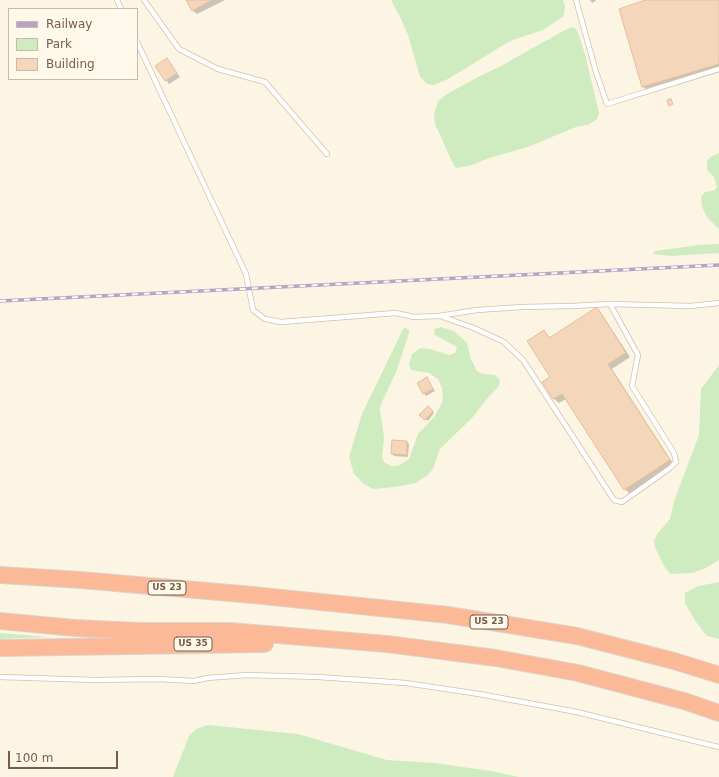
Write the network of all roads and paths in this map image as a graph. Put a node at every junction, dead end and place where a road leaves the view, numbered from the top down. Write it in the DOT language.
graph roads {
  1 [pos="144,0"];
  2 [pos="576,0"];
  3 [pos="138,44"];
  4 [pos="719,69"];
  5 [pos="327,154"];
  6 [pos="719,303"];
  7 [pos="610,304"];
  8 [pos="439,316"];
  9 [pos="0,565"];
  10 [pos="0,575"];
  11 [pos="81,580"];
  12 [pos="0,621"];
  13 [pos="387,644"];
  14 [pos="0,648"];
  15 [pos="719,675"];
  16 [pos="0,677"];
  17 [pos="719,713"];
  18 [pos="719,747"];
  1 -- 5 [label="lane"];
  2 -- 4 [label="lane"];
  3 -- 8 [label="lane"];
  6 -- 7 [label="lane"];
  7 -- 8 [label="lane"];
  7 -- 8 [label="lane"];
  9 -- 11 [label="highway, US 23"];
  10 -- 11 [label="highway"];
  11 -- 15 [label="highway, US 23"];
  12 -- 13 [label="highway"];
  13 -- 14 [label="highway, US 35"];
  13 -- 17 [label="highway"];
  16 -- 18 [label="lane"];
}
